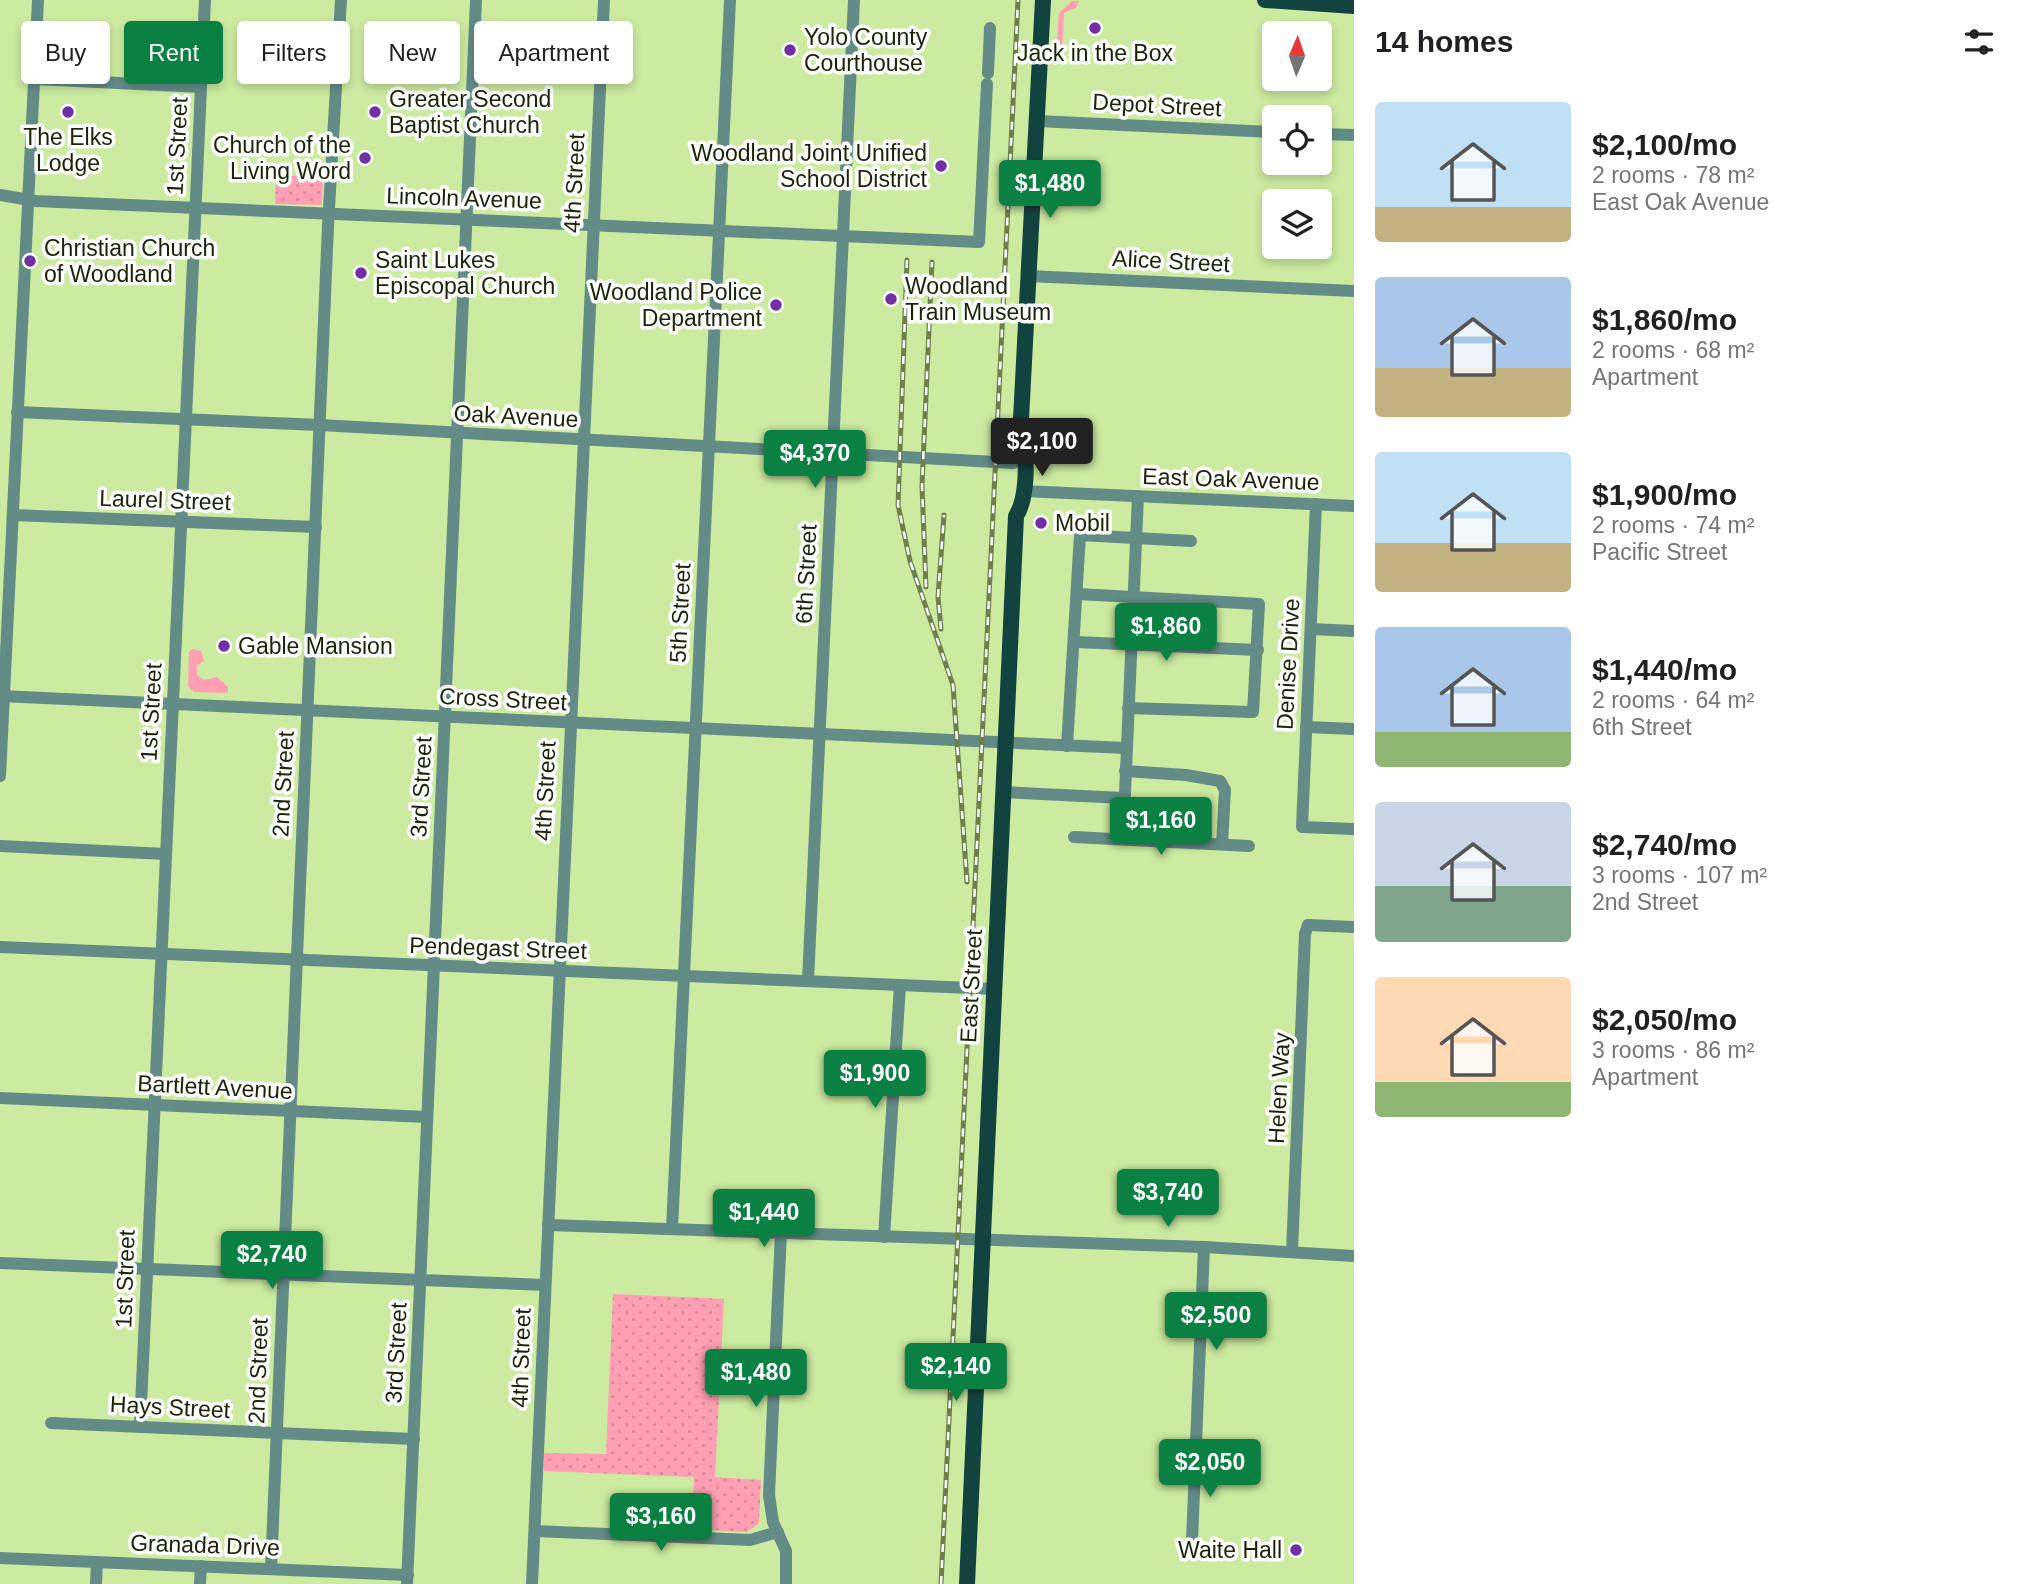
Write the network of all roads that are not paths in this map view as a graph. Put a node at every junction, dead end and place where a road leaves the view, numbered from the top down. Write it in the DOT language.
graph roads {
  1 [pos="38,0"];
  2 [pos="205,0"];
  3 [pos="341,0"];
  4 [pos="476,0"];
  5 [pos="604,0"];
  6 [pos="730,0"];
  7 [pos="854,0"];
  8 [pos="1044,0"];
  9 [pos="1265,0"];
  10 [pos="1354,6"];
  11 [pos="37,21"];
  12 [pos="990,28"];
  13 [pos="110,83"];
  14 [pos="34,84"];
  15 [pos="201,87"];
  16 [pos="1037,121"];
  17 [pos="1262,131"];
  18 [pos="1332,134"];
  19 [pos="1354,135"];
  20 [pos="0,195"];
  21 [pos="27,198"];
  22 [pos="195,209"];
  23 [pos="330,214"];
  24 [pos="467,219"];
  25 [pos="593,224"];
  26 [pos="719,230"];
  27 [pos="842,235"];
  28 [pos="1028,276"];
  29 [pos="1354,290"];
  30 [pos="17,412"];
  31 [pos="186,419"];
  32 [pos="320,425"];
  33 [pos="457,433"];
  34 [pos="1020,438"];
  35 [pos="583,441"];
  36 [pos="0,445"];
  37 [pos="16,445"];
  38 [pos="708,448"];
  39 [pos="833,455"];
  40 [pos="1013,463"];
  41 [pos="1023,491"];
  42 [pos="1138,496"];
  43 [pos="1316,504"];
  44 [pos="1354,506"];
  45 [pos="13,515"];
  46 [pos="1016,516"];
  47 [pos="181,522"];
  48 [pos="316,527"];
  49 [pos="1134,539"];
  50 [pos="1191,541"];
  51 [pos="1078,594"];
  52 [pos="1135,597"];
  53 [pos="1311,629"];
  54 [pos="1354,631"];
  55 [pos="1076,642"];
  56 [pos="1132,645"];
  57 [pos="1258,650"];
  58 [pos="2,696"];
  59 [pos="173,703"];
  60 [pos="1128,708"];
  61 [pos="308,710"];
  62 [pos="445,718"];
  63 [pos="569,723"];
  64 [pos="1306,727"];
  65 [pos="695,728"];
  66 [pos="1354,729"];
  67 [pos="820,734"];
  68 [pos="1004,743"];
  69 [pos="1067,746"];
  70 [pos="1126,748"];
  71 [pos="1125,771"];
  72 [pos="0,776"];
  73 [pos="1002,792"];
  74 [pos="1123,798"];
  75 [pos="1354,829"];
  76 [pos="1074,837"];
  77 [pos="1123,839"];
  78 [pos="1222,844"];
  79 [pos="0,846"];
  80 [pos="1249,846"];
  81 [pos="166,854"];
  82 [pos="1354,927"];
  83 [pos="0,947"];
  84 [pos="160,954"];
  85 [pos="297,960"];
  86 [pos="434,966"];
  87 [pos="558,971"];
  88 [pos="682,976"];
  89 [pos="808,981"];
  90 [pos="900,985"];
  91 [pos="995,989"];
  92 [pos="0,1098"];
  93 [pos="153,1105"];
  94 [pos="289,1111"];
  95 [pos="427,1117"];
  96 [pos="548,1225"];
  97 [pos="672,1229"];
  98 [pos="781,1233"];
  99 [pos="884,1237"];
  100 [pos="981,1240"];
  101 [pos="1204,1247"];
  102 [pos="1292,1252"];
  103 [pos="1354,1256"];
  104 [pos="0,1263"];
  105 [pos="146,1268"];
  106 [pos="285,1276"];
  107 [pos="420,1280"];
  108 [pos="545,1285"];
  109 [pos="51,1423"];
  110 [pos="139,1427"];
  111 [pos="276,1433"];
  112 [pos="414,1438"];
  113 [pos="534,1531"];
  114 [pos="778,1532"];
  115 [pos="1192,1541"];
  116 [pos="0,1558"];
  117 [pos="97,1562"];
  118 [pos="201,1566"];
  119 [pos="271,1569"];
  120 [pos="407,1579"];
  121 [pos="96,1584"];
  122 [pos="200,1584"];
  123 [pos="532,1584"];
  124 [pos="786,1584"];
  125 [pos="967,1584"];
  1 -- 11 [label="street"];
  2 -- 15 [label="street, 1st Street"];
  3 -- 23 [label="street, 2nd Street"];
  4 -- 24 [label="street, 3rd Street"];
  5 -- 25 [label="street, 4th Street"];
  6 -- 26 [label="street, 5th Street"];
  7 -- 27 [label="street, 6th Street"];
  8 -- 16 [label="main road, East Street"];
  9 -- 10 [label="main road"];
  12 -- 27 [label="street, Lincoln Avenue"];
  13 -- 15 [label="street"];
  14 -- 21 [label="street"];
  15 -- 22 [label="street, 1st Street"];
  16 -- 17 [label="street, Depot Street"];
  16 -- 28 [label="main road, East Street"];
  18 -- 19 [label="street"];
  20 -- 21 [label="street, Lincoln Avenue"];
  21 -- 22 [label="street, Lincoln Avenue"];
  21 -- 30 [label="street"];
  22 -- 23 [label="street, Lincoln Avenue"];
  22 -- 31 [label="street, 1st Street"];
  23 -- 24 [label="street, Lincoln Avenue"];
  23 -- 32 [label="street, 2nd Street"];
  24 -- 25 [label="street, Lincoln Avenue"];
  24 -- 33 [label="street, 3rd Street"];
  25 -- 26 [label="street, Lincoln Avenue"];
  25 -- 35 [label="street, 4th Street"];
  26 -- 27 [label="street, Lincoln Avenue"];
  26 -- 38 [label="street, 5th Street"];
  27 -- 39 [label="street, 6th Street"];
  28 -- 29 [label="street, Alice Street"];
  28 -- 34 [label="main road, East Street"];
  30 -- 31 [label="street, Oak Avenue"];
  30 -- 37 [label="street"];
  31 -- 32 [label="street, Oak Avenue"];
  31 -- 47 [label="street, 1st Street"];
  32 -- 33 [label="street, Oak Avenue"];
  32 -- 48 [label="street, 2nd Street"];
  33 -- 35 [label="street, Oak Avenue"];
  33 -- 62 [label="street, 3rd Street"];
  34 -- 40 [label="main road, East Street"];
  34 -- 41 [label="main road, East Street"];
  35 -- 38 [label="street, Oak Avenue"];
  35 -- 63 [label="street, 4th Street"];
  36 -- 37 [label="street"];
  37 -- 45 [label="street"];
  38 -- 39 [label="street, Oak Avenue"];
  38 -- 65 [label="street, 5th Street"];
  39 -- 40 [label="street, Oak Avenue"];
  39 -- 67 [label="street, 6th Street"];
  40 -- 46 [label="main road, East Street"];
  41 -- 42 [label="street, East Oak Avenue"];
  41 -- 46 [label="main road, East Street"];
  42 -- 43 [label="street, East Oak Avenue"];
  42 -- 49 [label="street"];
  43 -- 44 [label="street, East Oak Avenue"];
  43 -- 53 [label="street, Denise Drive"];
  45 -- 47 [label="street, Laurel Street"];
  45 -- 58 [label="street"];
  46 -- 68 [label="main road, East Street"];
  47 -- 48 [label="street, Laurel Street"];
  47 -- 59 [label="street, 1st Street"];
  48 -- 61 [label="street, 2nd Street"];
  49 -- 50 [label="street"];
  49 -- 51 [label="street"];
  49 -- 52 [label="street"];
  51 -- 52 [label="street"];
  51 -- 55 [label="street"];
  52 -- 56 [label="street"];
  52 -- 57 [label="street"];
  53 -- 54 [label="street"];
  53 -- 64 [label="street, Denise Drive"];
  55 -- 56 [label="street"];
  55 -- 69 [label="street"];
  56 -- 57 [label="street"];
  56 -- 60 [label="street"];
  57 -- 60 [label="street"];
  58 -- 59 [label="street, Cross Street"];
  58 -- 72 [label="street"];
  59 -- 61 [label="street, Cross Street"];
  59 -- 81 [label="street, 1st Street"];
  60 -- 70 [label="street"];
  61 -- 62 [label="street, Cross Street"];
  61 -- 85 [label="street, 2nd Street"];
  62 -- 63 [label="street, Cross Street"];
  62 -- 86 [label="street, 3rd Street"];
  63 -- 65 [label="street, Cross Street"];
  63 -- 87 [label="street, 4th Street"];
  64 -- 66 [label="street"];
  64 -- 75 [label="street, Denise Drive"];
  65 -- 67 [label="street, Cross Street"];
  65 -- 88 [label="street, 5th Street"];
  67 -- 68 [label="street, Cross Street"];
  67 -- 89 [label="street, 6th Street"];
  68 -- 69 [label="street, Cross Street"];
  68 -- 73 [label="main road, East Street"];
  69 -- 70 [label="street, Cross Street"];
  70 -- 71 [label="street"];
  71 -- 74 [label="street"];
  71 -- 78 [label="street"];
  73 -- 74 [label="street"];
  73 -- 91 [label="main road, East Street"];
  74 -- 77 [label="street"];
  76 -- 77 [label="street"];
  77 -- 78 [label="street"];
  78 -- 80 [label="street"];
  79 -- 81 [label="street"];
  81 -- 84 [label="street, 1st Street"];
  82 -- 102 [label="street, Helen Way"];
  83 -- 84 [label="street, Pendegast Street"];
  84 -- 85 [label="street, Pendegast Street"];
  84 -- 93 [label="street, 1st Street"];
  85 -- 86 [label="street, Pendegast Street"];
  85 -- 94 [label="street, 2nd Street"];
  86 -- 87 [label="street, Pendegast Street"];
  86 -- 95 [label="street, 3rd Street"];
  87 -- 88 [label="street, Pendegast Street"];
  87 -- 96 [label="street, 4th Street"];
  88 -- 89 [label="street, Pendegast Street"];
  88 -- 97 [label="street, 5th Street"];
  89 -- 90 [label="street, Pendegast Street"];
  90 -- 91 [label="street, Pendegast Street"];
  90 -- 99 [label="street"];
  91 -- 100 [label="main road, East Street"];
  92 -- 93 [label="street, Bartlett Avenue"];
  93 -- 94 [label="street, Bartlett Avenue"];
  93 -- 105 [label="street, 1st Street"];
  94 -- 95 [label="street, Bartlett Avenue"];
  94 -- 106 [label="street, 2nd Street"];
  95 -- 107 [label="street, 3rd Street"];
  96 -- 97 [label="street"];
  96 -- 108 [label="street, 4th Street"];
  97 -- 98 [label="street"];
  98 -- 99 [label="street"];
  98 -- 114 [label="street"];
  99 -- 100 [label="street"];
  100 -- 101 [label="street"];
  100 -- 125 [label="main road, East Street"];
  101 -- 102 [label="street"];
  101 -- 115 [label="street"];
  102 -- 103 [label="street"];
  104 -- 105 [label="street"];
  105 -- 106 [label="street"];
  105 -- 110 [label="street, 1st Street"];
  106 -- 107 [label="street"];
  106 -- 111 [label="street, 2nd Street"];
  107 -- 108 [label="street"];
  107 -- 112 [label="street, 3rd Street"];
  108 -- 113 [label="street, 4th Street"];
  109 -- 110 [label="street, Hays Street"];
  110 -- 111 [label="street, Hays Street"];
  111 -- 112 [label="street, Hays Street"];
  111 -- 119 [label="street, 2nd Street"];
  112 -- 120 [label="street, 3rd Street"];
  113 -- 114 [label="street"];
  113 -- 123 [label="street, 4th Street"];
  114 -- 124 [label="street"];
  116 -- 117 [label="street, Granada Drive"];
  117 -- 118 [label="street, Granada Drive"];
  117 -- 121 [label="street"];
  118 -- 119 [label="street, Granada Drive"];
  118 -- 122 [label="street"];
  119 -- 120 [label="street, Granada Drive"];
}
